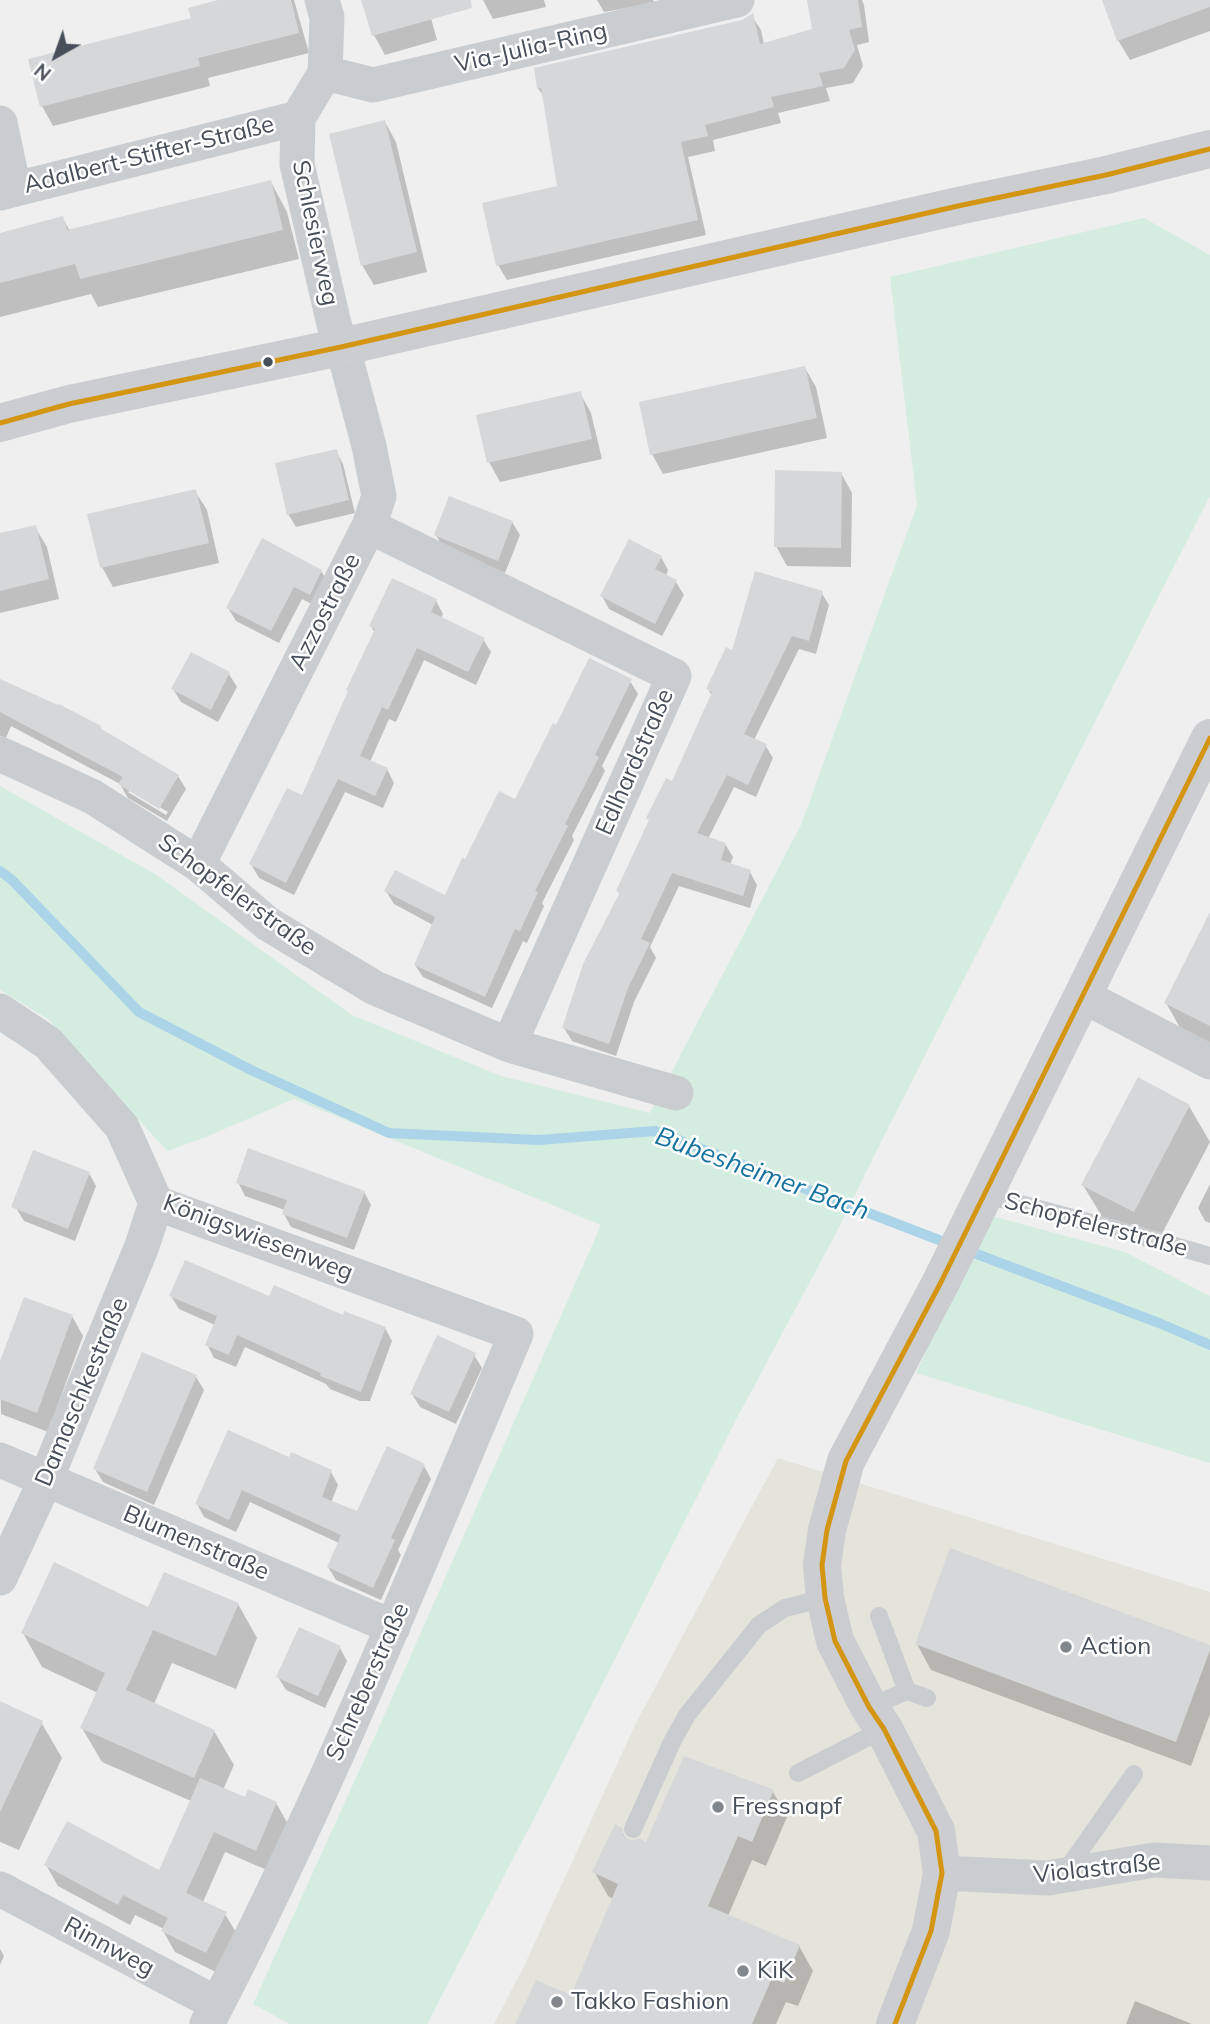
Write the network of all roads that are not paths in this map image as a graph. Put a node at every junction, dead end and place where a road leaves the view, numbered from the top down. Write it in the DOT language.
graph roads {
  1 [pos="323,0"];
  2 [pos="737,0"];
  3 [pos="325,73"];
  4 [pos="298,118"];
  5 [pos="0,124"];
  6 [pos="1210,149"];
  7 [pos="7,191"];
  8 [pos="341,347"];
  9 [pos="0,423"];
  10 [pos="369,526"];
  11 [pos="1209,741"];
  12 [pos="0,754"];
  13 [pos="198,863"];
  14 [pos="1083,996"];
  15 [pos="0,1011"];
  16 [pos="509,1045"];
  17 [pos="1210,1062"];
  18 [pos="676,1093"];
  19 [pos="156,1203"];
  20 [pos="977,1207"];
  21 [pos="1210,1256"];
  22 [pos="516,1334"];
  23 [pos="0,1460"];
  24 [pos="46,1479"];
  25 [pos="0,1578"];
  26 [pos="825,1598"];
  27 [pos="879,1616"];
  28 [pos="393,1627"];
  29 [pos="907,1691"];
  30 [pos="927,1698"];
  31 [pos="876,1718"];
  32 [pos="798,1773"];
  33 [pos="1134,1774"];
  34 [pos="633,1829"];
  35 [pos="1210,1863"];
  36 [pos="942,1873"];
  37 [pos="1063,1875"];
  38 [pos="0,1889"];
  39 [pos="212,2014"];
  40 [pos="895,2024"];
  1 -- 3 [label="street, Schlesierweg"];
  2 -- 3 [label="street, Via-Julia-Ring"];
  3 -- 4 [label="street, Schlesierweg"];
  4 -- 7 [label="street, Adalbert-Stifter-Straße"];
  4 -- 8 [label="street, Schlesierweg"];
  5 -- 7 [label="street"];
  6 -- 8 [label="street"];
  8 -- 9 [label="street"];
  8 -- 10 [label="street, Azzostraße"];
  10 -- 13 [label="street, Azzostraße"];
  10 -- 16 [label="street, Edlhardstraße"];
  11 -- 14 [label="street"];
  12 -- 13 [label="street, Schopfelerstraße"];
  13 -- 16 [label="street, Schopfelerstraße"];
  14 -- 17 [label="street"];
  14 -- 20 [label="street"];
  15 -- 19 [label="street, Königswiesenweg"];
  16 -- 18 [label="street, Schopfelerstraße"];
  19 -- 22 [label="street, Königswiesenweg"];
  19 -- 24 [label="street, Damaschkestraße"];
  20 -- 21 [label="lane, Schopfelerstraße"];
  20 -- 26 [label="street"];
  22 -- 28 [label="street, Schreberstraße"];
  23 -- 24 [label="street, Blumenstraße"];
  24 -- 25 [label="street, Damaschkestraße"];
  24 -- 28 [label="street, Blumenstraße"];
  26 -- 31 [label="street"];
  26 -- 34 [label="lane"];
  27 -- 29 [label="lane"];
  28 -- 39 [label="street, Schreberstraße"];
  29 -- 30 [label="lane"];
  29 -- 31 [label="lane"];
  31 -- 32 [label="lane"];
  31 -- 36 [label="street"];
  33 -- 37 [label="lane"];
  35 -- 37 [label="street, Violastraße"];
  36 -- 37 [label="street, Violastraße"];
  36 -- 40 [label="street"];
  38 -- 39 [label="street, Rinnweg"];
}
